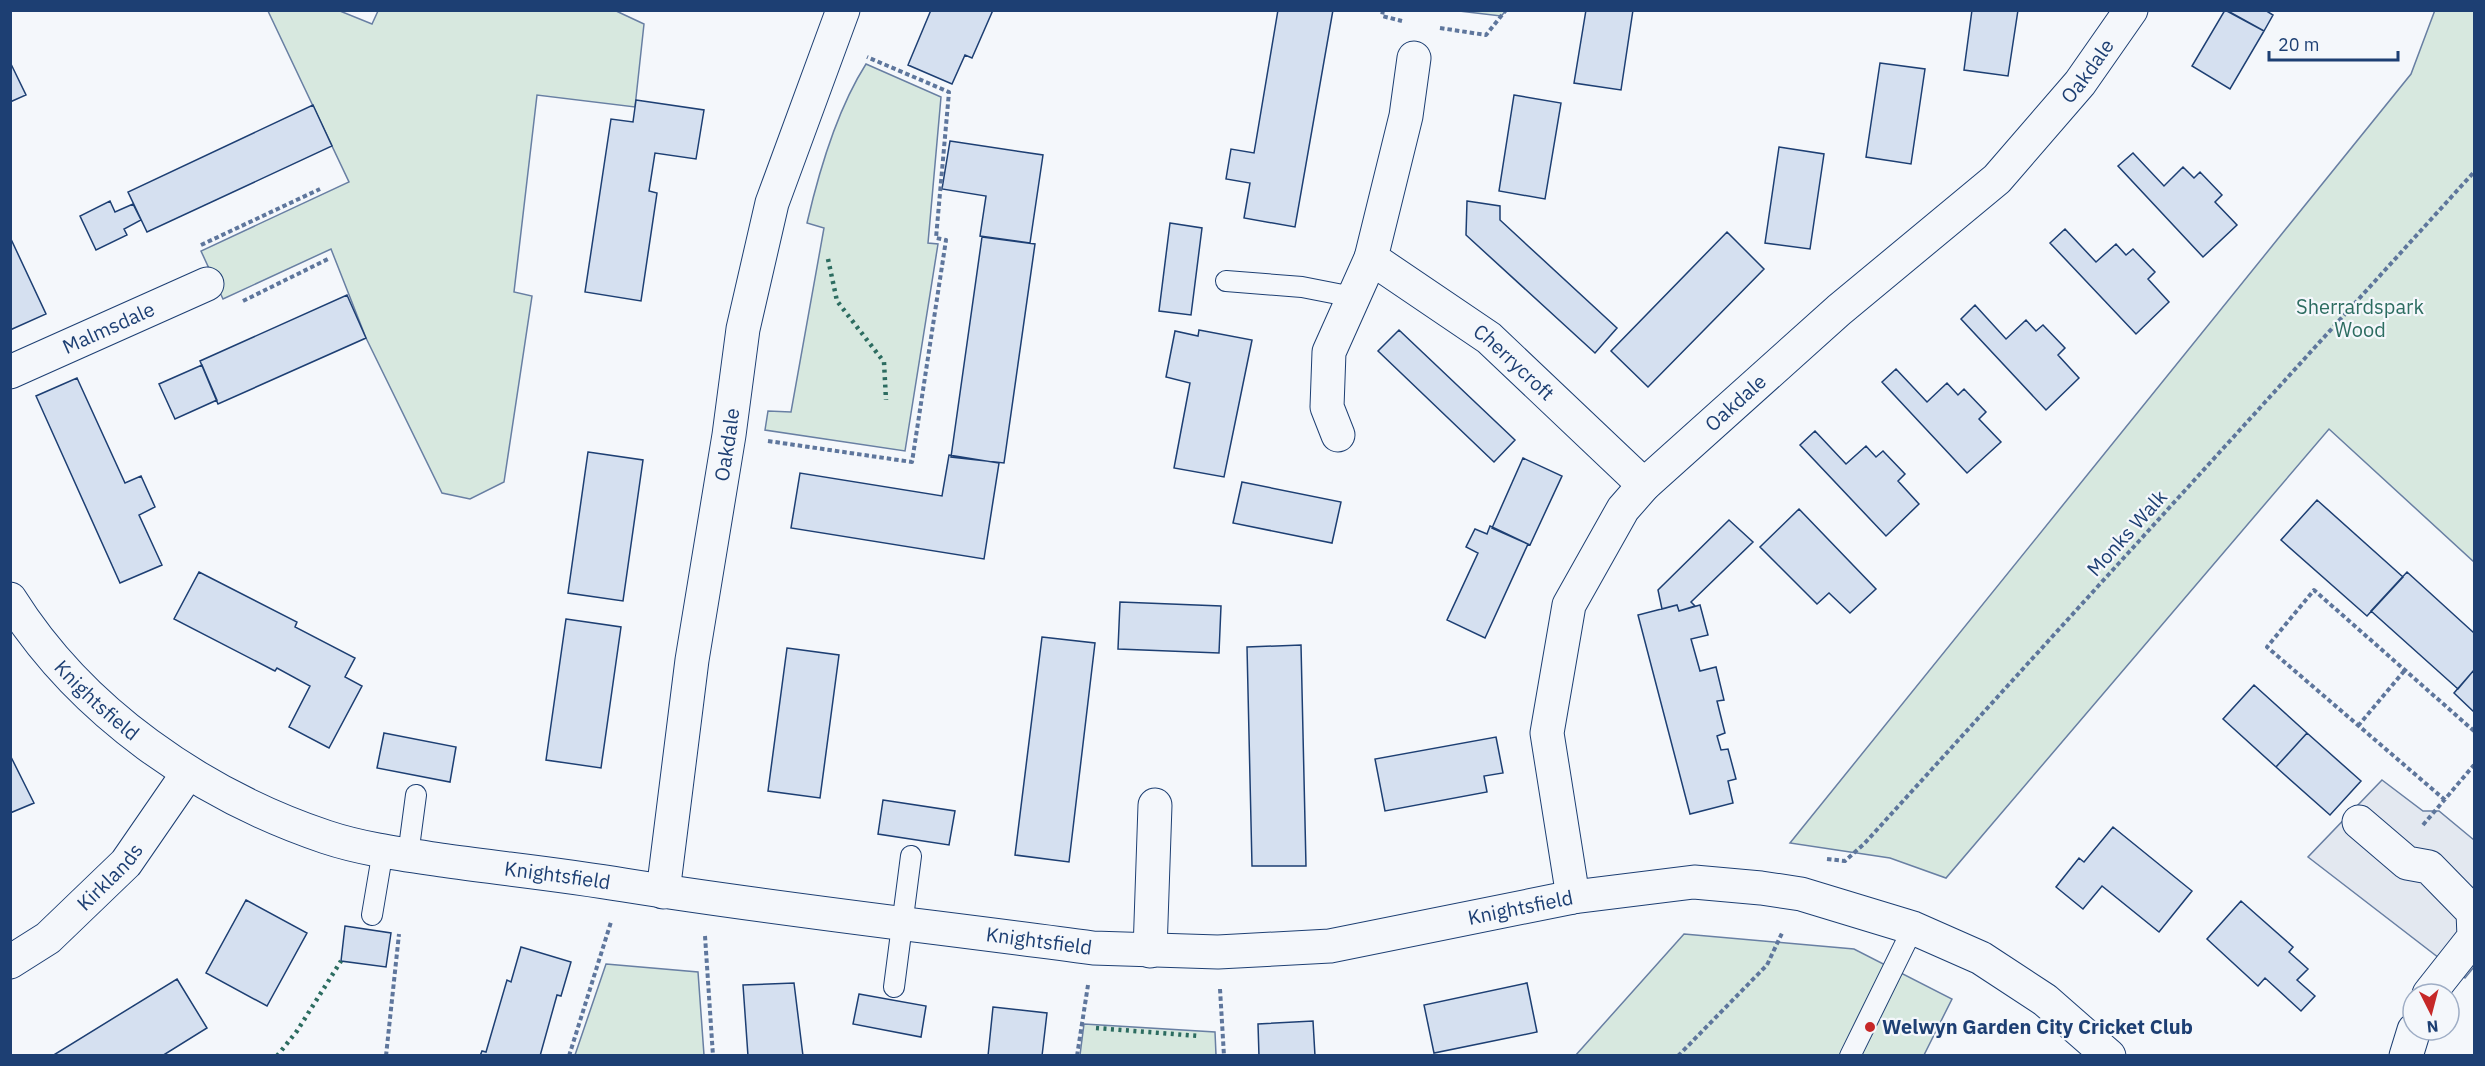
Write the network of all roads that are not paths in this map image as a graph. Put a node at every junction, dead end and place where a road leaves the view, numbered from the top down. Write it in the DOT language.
graph roads {
  1 [pos="843,10"];
  2 [pos="2131,10"];
  3 [pos="1414,58"];
  4 [pos="1371,258"];
  5 [pos="1226,281"];
  6 [pos="207,284"];
  7 [pos="1353,297"];
  8 [pos="10,372"];
  9 [pos="1338,435"];
  10 [pos="1644,485"];
  11 [pos="10,599"];
  12 [pos="188,773"];
  13 [pos="416,795"];
  14 [pos="1155,805"];
  15 [pos="2359,822"];
  16 [pos="395,853"];
  17 [pos="911,855"];
  18 [pos="663,892"];
  19 [pos="1573,897"];
  20 [pos="372,915"];
  21 [pos="902,922"];
  22 [pos="1913,928"];
  23 [pos="1150,951"];
  24 [pos="10,962"];
  25 [pos="2438,982"];
  26 [pos="894,987"];
  27 [pos="1850,1056"];
  28 [pos="2109,1056"];
  1 -- 18 [label="street, Oakdale"];
  2 -- 10 [label="street, Oakdale"];
  3 -- 4 [label="street"];
  4 -- 7 [label="street"];
  4 -- 10 [label="street, Cherrycroft"];
  5 -- 7 [label="lane"];
  6 -- 8 [label="street, Malmsdale"];
  7 -- 9 [label="street"];
  10 -- 19 [label="street, Oakdale"];
  11 -- 12 [label="street, Knightsfield"];
  12 -- 16 [label="street, Knightsfield"];
  12 -- 24 [label="street, Kirklands"];
  13 -- 16 [label="lane"];
  14 -- 23 [label="street"];
  15 -- 25 [label="street"];
  16 -- 18 [label="street, Knightsfield"];
  16 -- 20 [label="lane"];
  17 -- 21 [label="lane"];
  18 -- 21 [label="street, Knightsfield"];
  19 -- 22 [label="street, Knightsfield"];
  19 -- 23 [label="street, Knightsfield"];
  21 -- 23 [label="street, Knightsfield"];
  21 -- 26 [label="lane"];
  22 -- 27 [label="lane"];
  22 -- 28 [label="street, Knightsfield"];
}
